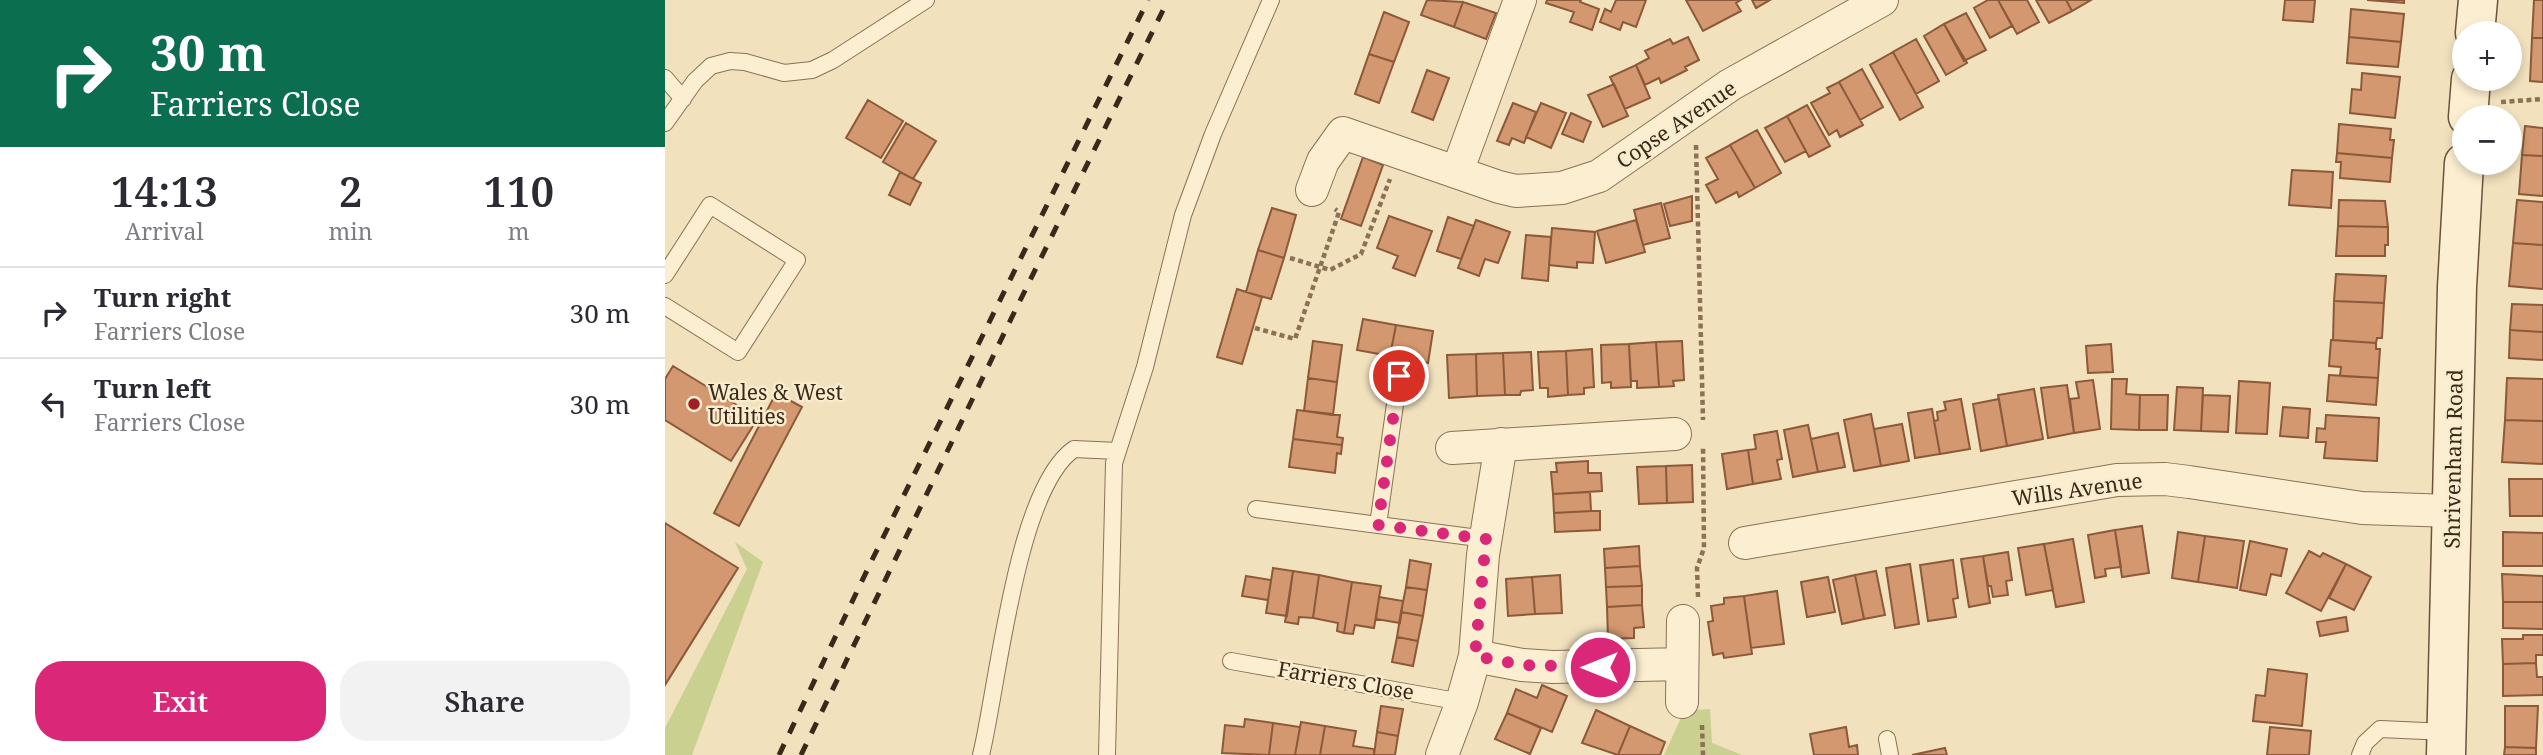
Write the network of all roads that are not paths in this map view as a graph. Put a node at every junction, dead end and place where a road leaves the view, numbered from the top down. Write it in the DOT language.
graph roads {
  1 [pos="926,0"];
  2 [pos="1271,0"];
  3 [pos="1882,0"];
  4 [pos="2478,0"];
  5 [pos="1517,1"];
  6 [pos="2476,21"];
  7 [pos="665,78"];
  8 [pos="683,99"];
  9 [pos="665,123"];
  10 [pos="1457,172"];
  11 [pos="2463,175"];
  12 [pos="1312,190"];
  13 [pos="665,275"];
  14 [pos="665,306"];
  15 [pos="1399,376"];
  16 [pos="1675,434"];
  17 [pos="1501,444"];
  18 [pos="1452,448"];
  19 [pos="1118,451"];
  20 [pos="1256,509"];
  21 [pos="2452,511"];
  22 [pos="1378,525"];
  23 [pos="1486,539"];
  24 [pos="1745,542"];
  25 [pos="1683,621"];
  26 [pos="1475,656"];
  27 [pos="1231,660"];
  28 [pos="1682,664"];
  29 [pos="1462,702"];
  30 [pos="1682,702"];
  31 [pos="2446,743"];
  32 [pos="981,755"];
  33 [pos="1107,755"];
  34 [pos="1442,755"];
  35 [pos="2360,755"];
  1 -- 8 [label="lane"];
  2 -- 19 [label="lane"];
  3 -- 10 [label="street, Copse Avenue"];
  4 -- 6 [label="street"];
  5 -- 10 [label="street"];
  7 -- 8 [label="lane"];
  8 -- 9 [label="lane"];
  10 -- 12 [label="street, Copse Avenue"];
  11 -- 21 [label="street, Shrivenham Road"];
  13 -- 14 [label="lane"];
  15 -- 22 [label="lane"];
  16 -- 17 [label="street"];
  17 -- 18 [label="street"];
  17 -- 23 [label="street"];
  19 -- 32 [label="lane"];
  19 -- 33 [label="lane"];
  20 -- 22 [label="lane"];
  21 -- 24 [label="street, Wills Avenue"];
  21 -- 31 [label="street, Shrivenham Road"];
  22 -- 23 [label="lane"];
  23 -- 26 [label="street"];
  25 -- 28 [label="street"];
  26 -- 28 [label="street"];
  26 -- 29 [label="street"];
  27 -- 29 [label="lane, Farriers Close"];
  28 -- 30 [label="street"];
  29 -- 34 [label="street"];
  31 -- 35 [label="lane"];
}
